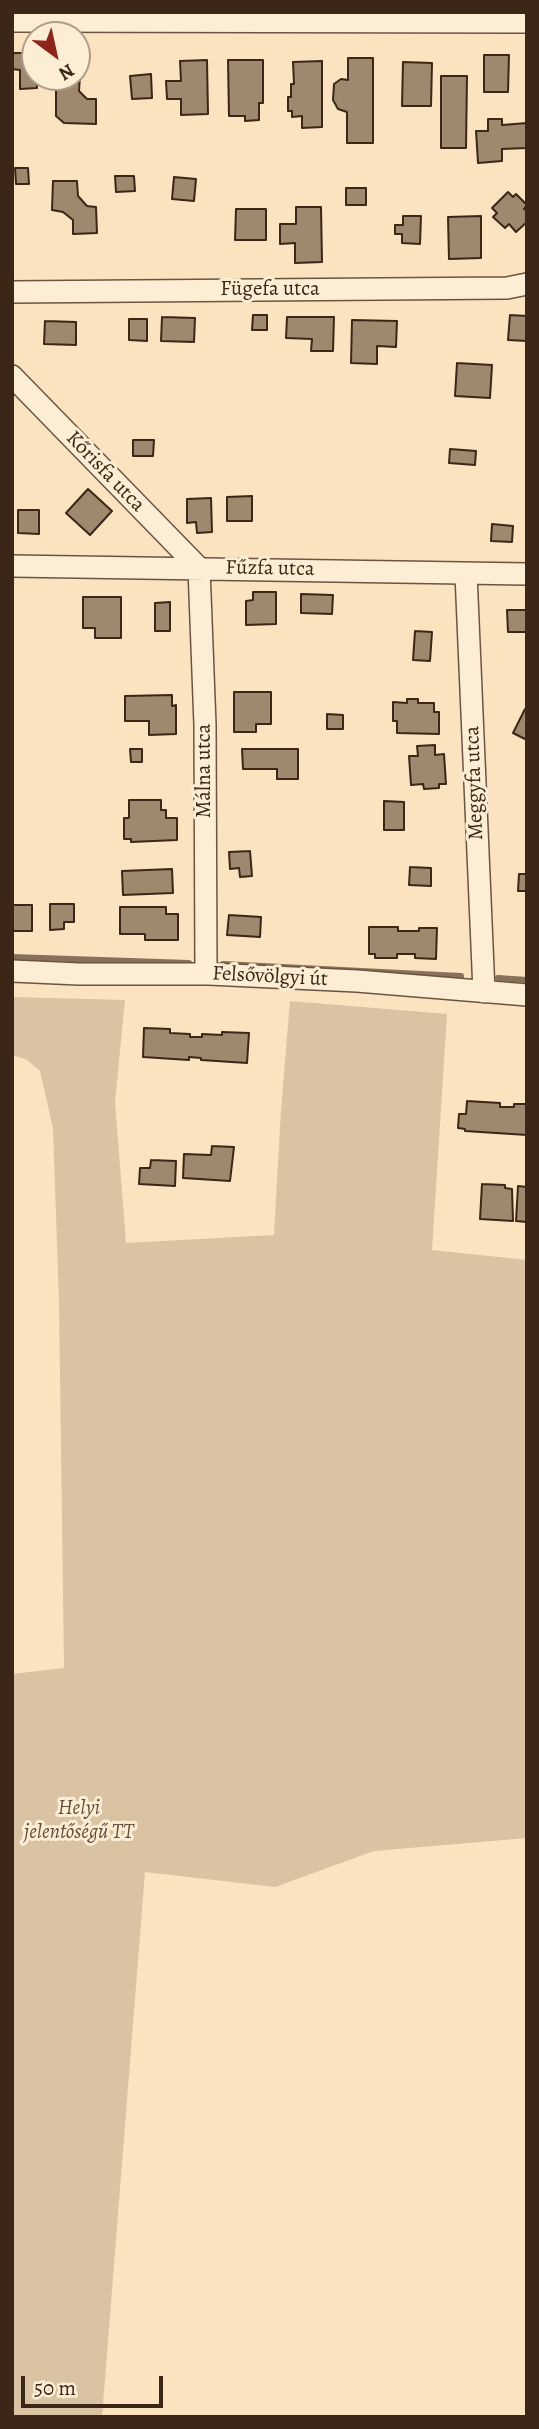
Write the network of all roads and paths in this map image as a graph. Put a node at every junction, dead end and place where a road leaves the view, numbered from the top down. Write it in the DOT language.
graph roads {
  1 [pos="204,17"];
  2 [pos="12,21"];
  3 [pos="527,22"];
  4 [pos="527,268"];
  5 [pos="517,286"];
  6 [pos="12,292"];
  7 [pos="12,376"];
  8 [pos="12,566"];
  9 [pos="199,568"];
  10 [pos="466,573"];
  11 [pos="527,574"];
  12 [pos="12,971"];
  13 [pos="206,974"];
  14 [pos="484,992"];
  15 [pos="527,995"];
  1 -- 2 [label="street"];
  1 -- 3 [label="street"];
  4 -- 5 [label="street"];
  5 -- 6 [label="street, Fügefa utca"];
  7 -- 9 [label="street, Kőrisfa utca"];
  8 -- 9 [label="street, Fűzfa utca"];
  9 -- 10 [label="street, Fűzfa utca"];
  9 -- 13 [label="street, Málna utca"];
  10 -- 11 [label="street, Fűzfa utca"];
  10 -- 14 [label="street, Meggyfa utca"];
  12 -- 13 [label="street, Felsővölgyi út"];
  13 -- 14 [label="street, Felsővölgyi út"];
  14 -- 15 [label="street, Felsővölgyi út"];
}
